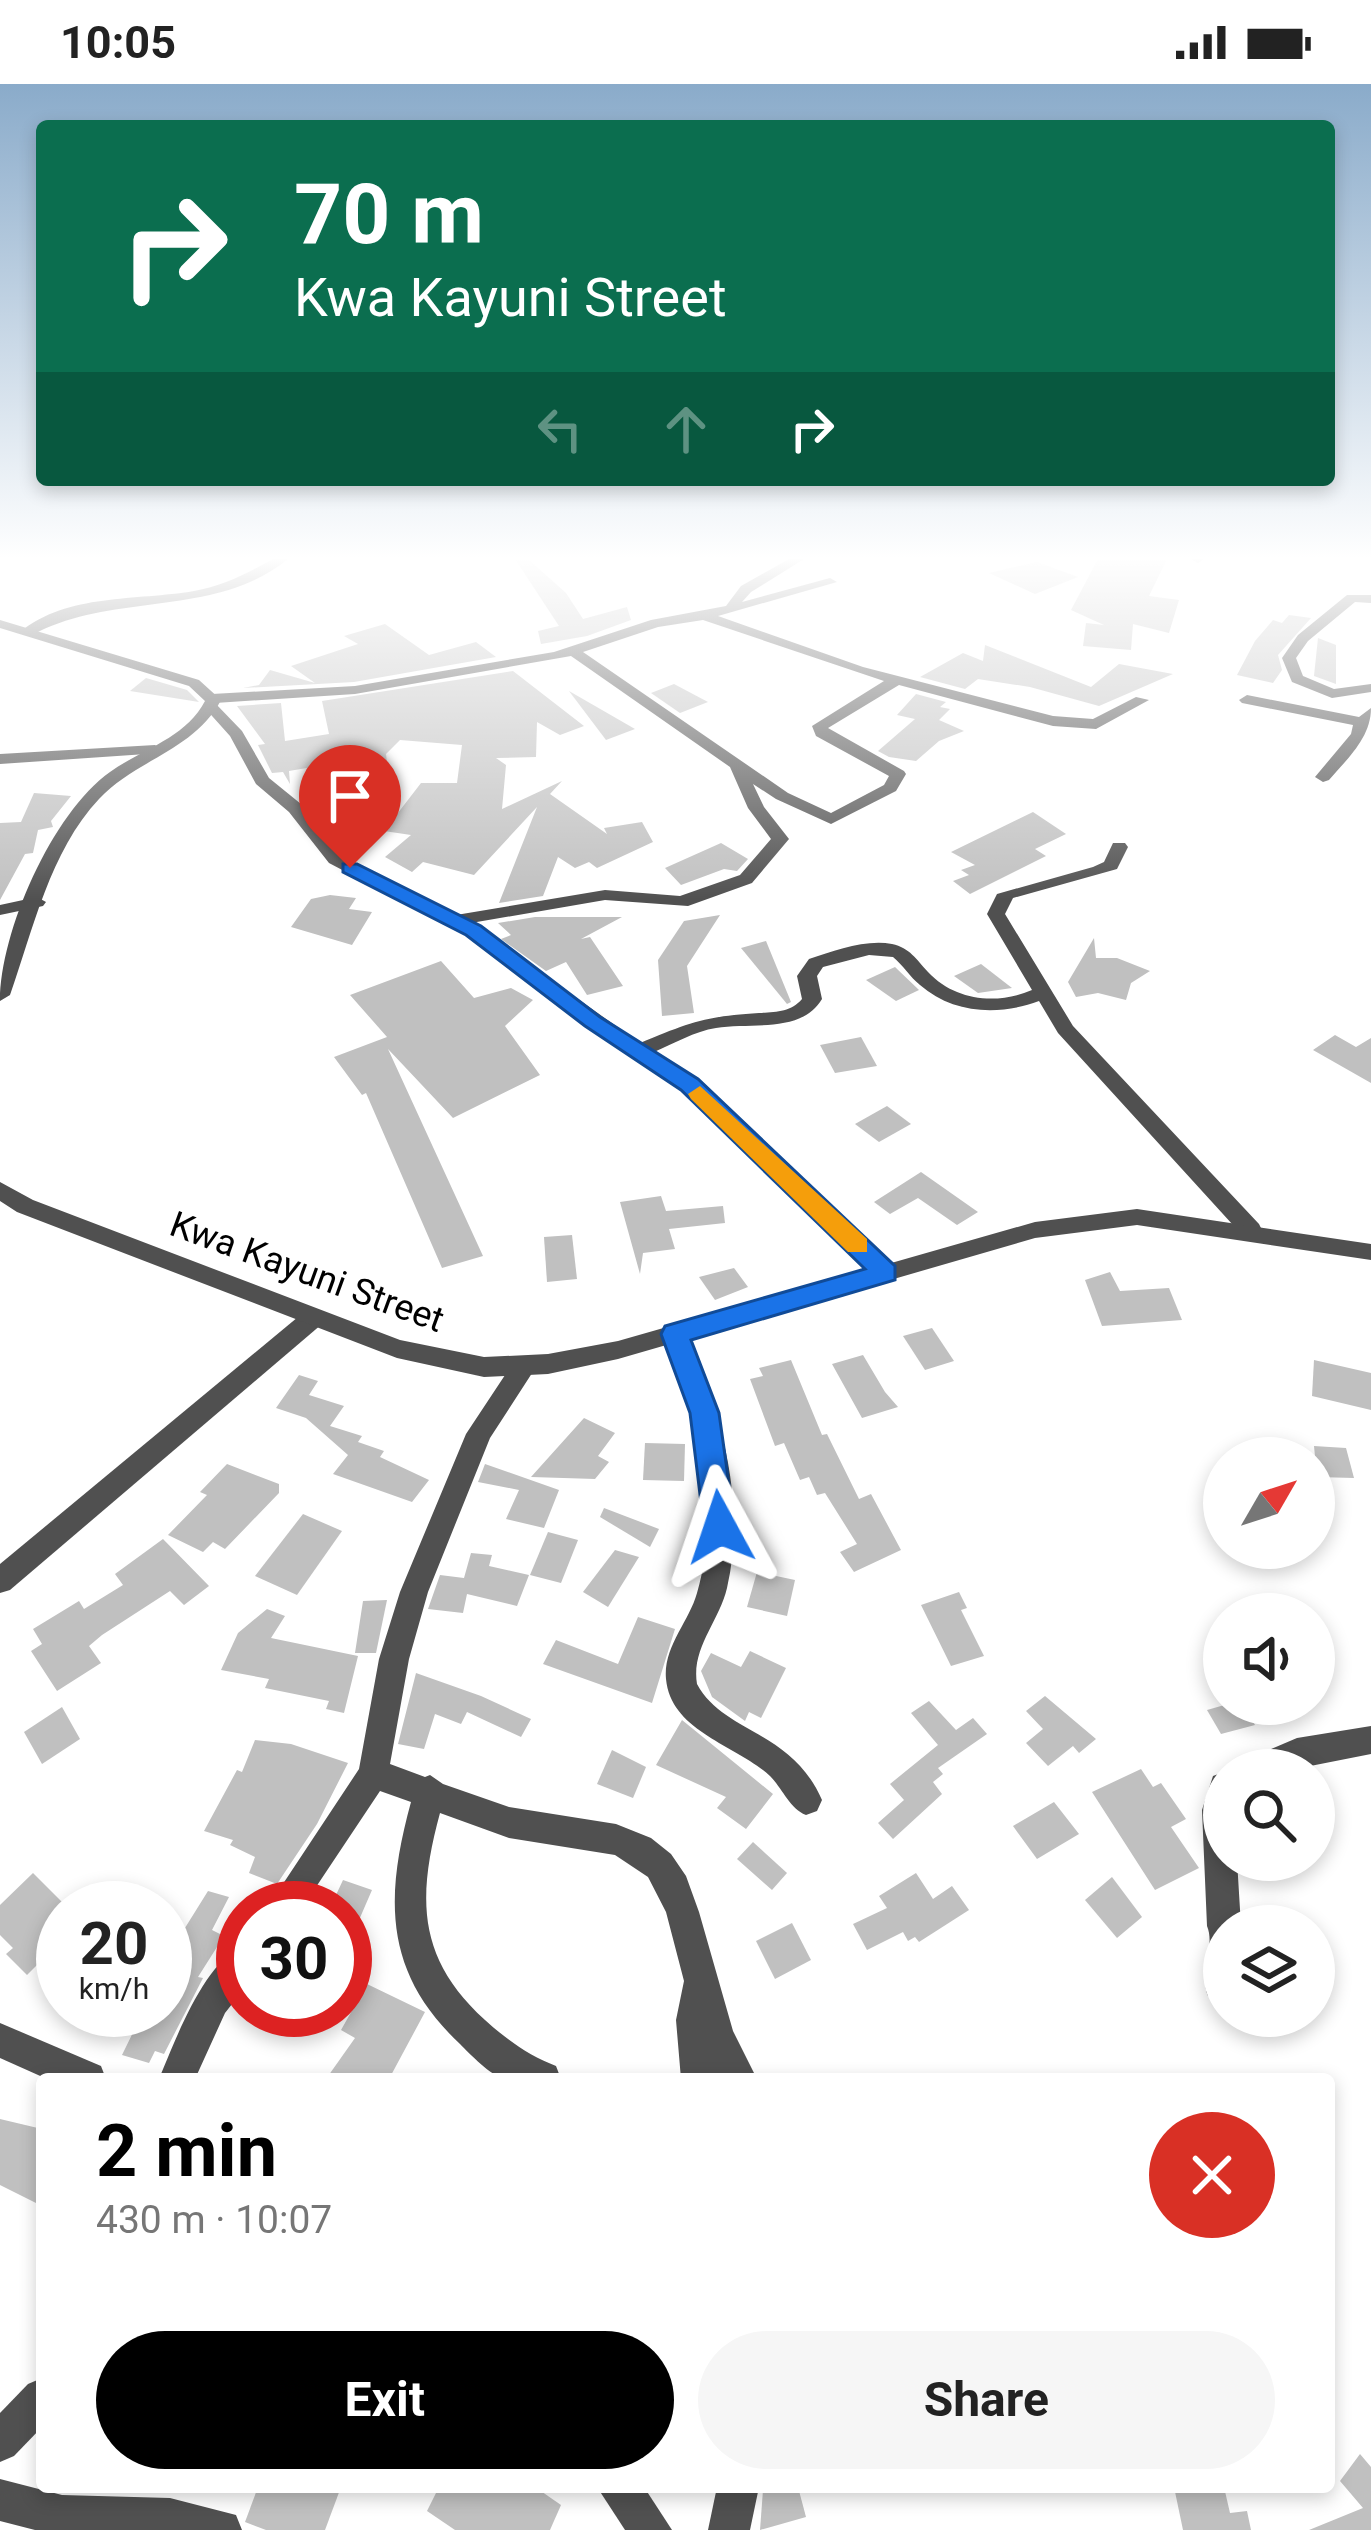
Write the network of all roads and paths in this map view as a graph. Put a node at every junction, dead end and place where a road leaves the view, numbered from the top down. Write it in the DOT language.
graph roads {
  1 [pos="165,673"];
  2 [pos="451,673"];
  3 [pos="605,673"];
  4 [pos="873,673"];
  5 [pos="1294,673"];
  6 [pos="896,681"];
  7 [pos="1371,688"];
  8 [pos="1141,700"];
  9 [pos="1247,700"];
  10 [pos="212,703"];
  11 [pos="1366,717"];
  12 [pos="155,750"];
  13 [pos="0,759"];
  14 [pos="737,765"];
  15 [pos="1323,777"];
  16 [pos="1119,847"];
  17 [pos="37,902"];
  18 [pos="0,910"];
  19 [pos="456,920"];
  20 [pos="1042,993"];
  21 [pos="0,995"];
  22 [pos="639,1051"];
  23 [pos="0,1190"];
  24 [pos="1251,1230"];
  25 [pos="1371,1252"];
  26 [pos="886,1273"];
  27 [pos="313,1318"];
  28 [pos="675,1334"];
  29 [pos="524,1366"];
  30 [pos="0,1581"];
  31 [pos="1371,1740"];
  32 [pos="1316,1749"];
  33 [pos="373,1774"];
  34 [pos="430,1790"];
  35 [pos="806,1800"];
  36 [pos="301,1881"];
  37 [pos="699,1981"];
  38 [pos="216,1997"];
  39 [pos="0,2040"];
  40 [pos="74,2073"];
  41 [pos="180,2073"];
  42 [pos="525,2073"];
  43 [pos="699,2073"];
  44 [pos="735,2073"];
  45 [pos="36,2404"];
  46 [pos="0,2442"];
  47 [pos="623,2493"];
  48 [pos="737,2493"];
  49 [pos="0,2500"];
  50 [pos="220,2530"];
  51 [pos="652,2530"];
  52 [pos="729,2530"];
  1 -- 10 [label="street"];
  2 -- 10 [label="street"];
  3 -- 14 [label="street"];
  4 -- 6 [label="street"];
  5 -- 7 [label="street"];
  6 -- 8 [label="street"];
  6 -- 14 [label="street"];
  9 -- 11 [label="street"];
  10 -- 12 [label="street"];
  10 -- 19 [label="street"];
  11 -- 15 [label="street"];
  12 -- 13 [label="street"];
  12 -- 17 [label="street"];
  14 -- 19 [label="street"];
  16 -- 20 [label="street"];
  17 -- 18 [label="street"];
  17 -- 21 [label="street"];
  19 -- 22 [label="street"];
  20 -- 22 [label="street"];
  20 -- 24 [label="street"];
  22 -- 26 [label="street"];
  23 -- 27 [label="street, Kwa Kayuni Street"];
  24 -- 25 [label="street, Kwa Kayuni Street"];
  24 -- 26 [label="street, Kwa Kayuni Street"];
  26 -- 28 [label="street, Kwa Kayuni Street"];
  27 -- 29 [label="street, Kwa Kayuni Street"];
  27 -- 30 [label="street"];
  28 -- 29 [label="street, Kwa Kayuni Street"];
  28 -- 35 [label="street"];
  29 -- 33 [label="street"];
  31 -- 32 [label="street"];
  33 -- 34 [label="street"];
  33 -- 36 [label="street"];
  34 -- 37 [label="street"];
  34 -- 42 [label="street"];
  37 -- 43 [label="street"];
  37 -- 44 [label="street"];
  38 -- 41 [label="street"];
  39 -- 40 [label="street"];
  45 -- 46 [label="street"];
  47 -- 51 [label="street"];
  48 -- 52 [label="street"];
  49 -- 50 [label="street"];
}
